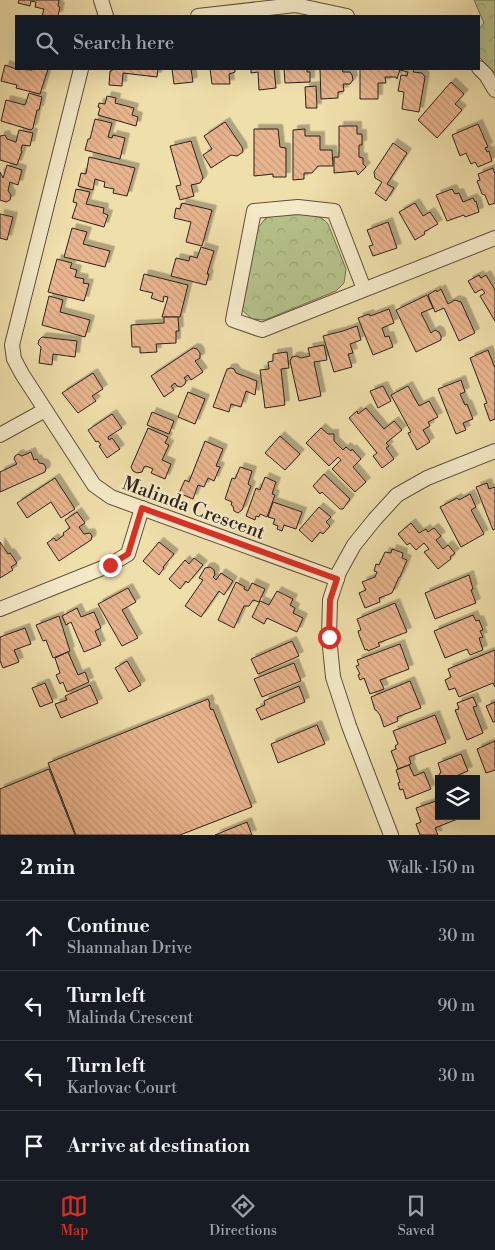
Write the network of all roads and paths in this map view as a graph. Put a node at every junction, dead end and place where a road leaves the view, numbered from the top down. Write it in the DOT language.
graph roads {
  1 [pos="101,0"];
  2 [pos="296,3"];
  3 [pos="106,15"];
  4 [pos="206,15"];
  5 [pos="343,15"];
  6 [pos="480,69"];
  7 [pos="81,70"];
  8 [pos="495,90"];
  9 [pos="495,238"];
  10 [pos="364,289"];
  11 [pos="45,410"];
  12 [pos="0,435"];
  13 [pos="495,451"];
  14 [pos="142,508"];
  15 [pos="337,579"];
  16 [pos="0,609"];
  17 [pos="391,835"];
  1 -- 3 [label="street"];
  2 -- 4 [label="street"];
  2 -- 5 [label="street"];
  6 -- 8 [label="street"];
  7 -- 11 [label="street, Malinda Crescent"];
  9 -- 10 [label="street"];
  10 -- 10 [label="street"];
  11 -- 12 [label="street"];
  11 -- 14 [label="street, Malinda Crescent"];
  13 -- 15 [label="street"];
  14 -- 15 [label="street, Malinda Crescent"];
  14 -- 16 [label="street"];
  15 -- 17 [label="street"];
}
